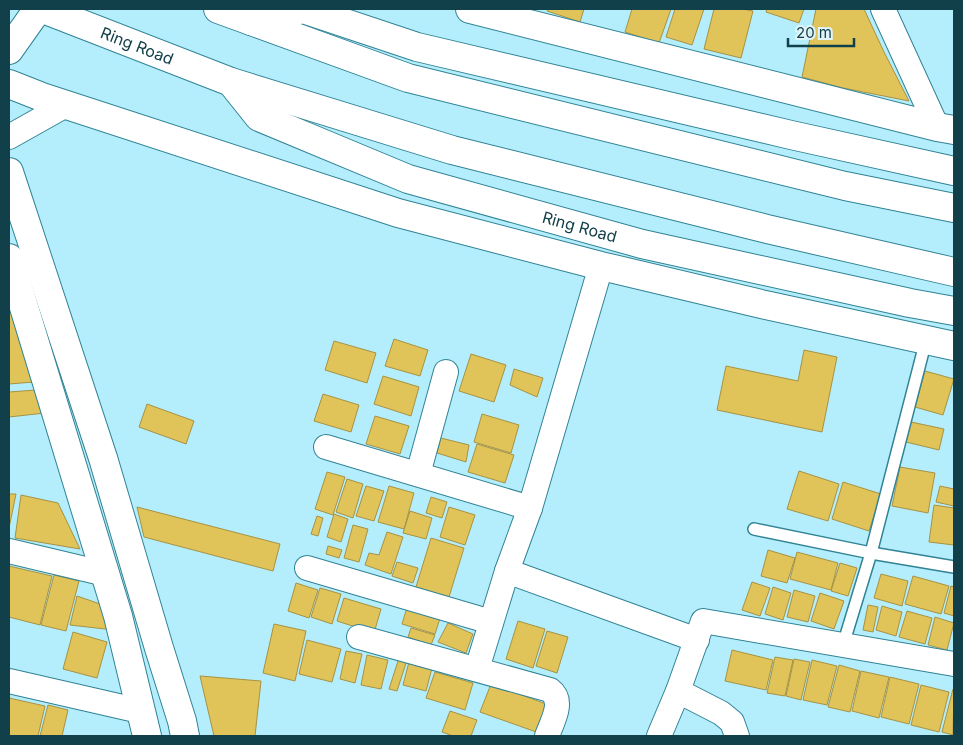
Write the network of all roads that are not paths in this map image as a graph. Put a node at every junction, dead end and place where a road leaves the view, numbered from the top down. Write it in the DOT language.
graph roads {
  1 [pos="38,9"];
  2 [pos="43,9"];
  3 [pos="218,9"];
  4 [pos="470,9"];
  5 [pos="882,9"];
  6 [pos="251,21"];
  7 [pos="9,50"];
  8 [pos="231,82"];
  9 [pos="9,84"];
  10 [pos="66,105"];
  11 [pos="946,128"];
  12 [pos="9,137"];
  13 [pos="954,171"];
  14 [pos="9,172"];
  15 [pos="954,208"];
  16 [pos="10,266"];
  17 [pos="601,266"];
  18 [pos="954,272"];
  19 [pos="954,310"];
  20 [pos="926,340"];
  21 [pos="954,346"];
  22 [pos="446,372"];
  23 [pos="326,447"];
  24 [pos="418,474"];
  25 [pos="530,508"];
  26 [pos="754,529"];
  27 [pos="9,551"];
  28 [pos="871,553"];
  29 [pos="954,567"];
  30 [pos="307,568"];
  31 [pos="507,570"];
  32 [pos="106,574"];
  33 [pos="492,622"];
  34 [pos="359,637"];
  35 [pos="697,640"];
  36 [pos="844,645"];
  37 [pos="954,664"];
  38 [pos="477,669"];
  39 [pos="9,681"];
  40 [pos="678,691"];
  41 [pos="144,724"];
  42 [pos="185,736"];
  43 [pos="548,736"];
  44 [pos="659,736"];
  45 [pos="737,736"];
  1 -- 7 [label="main road"];
  2 -- 8 [label="main road, Ring Road"];
  3 -- 6 [label="main road"];
  4 -- 11 [label="main road"];
  5 -- 11 [label="street"];
  6 -- 13 [label="main road"];
  6 -- 15 [label="main road"];
  8 -- 18 [label="main road, Ring Road"];
  8 -- 19 [label="main road, Ring Road"];
  9 -- 10 [label="main road"];
  10 -- 12 [label="street"];
  10 -- 17 [label="main road"];
  14 -- 42 [label="main road"];
  16 -- 32 [label="main road"];
  17 -- 20 [label="main road"];
  17 -- 25 [label="street"];
  20 -- 21 [label="main road"];
  20 -- 28 [label="lane"];
  22 -- 24 [label="street"];
  23 -- 24 [label="street"];
  24 -- 25 [label="street"];
  25 -- 31 [label="street"];
  26 -- 28 [label="lane"];
  27 -- 32 [label="street"];
  28 -- 29 [label="lane"];
  28 -- 36 [label="lane"];
  30 -- 33 [label="street"];
  31 -- 33 [label="street"];
  31 -- 35 [label="street"];
  32 -- 41 [label="main road"];
  33 -- 38 [label="street"];
  34 -- 38 [label="street"];
  35 -- 36 [label="street"];
  35 -- 40 [label="street"];
  36 -- 37 [label="street"];
  38 -- 43 [label="street"];
  39 -- 41 [label="street"];
  40 -- 44 [label="street"];
  40 -- 45 [label="street"];
}
